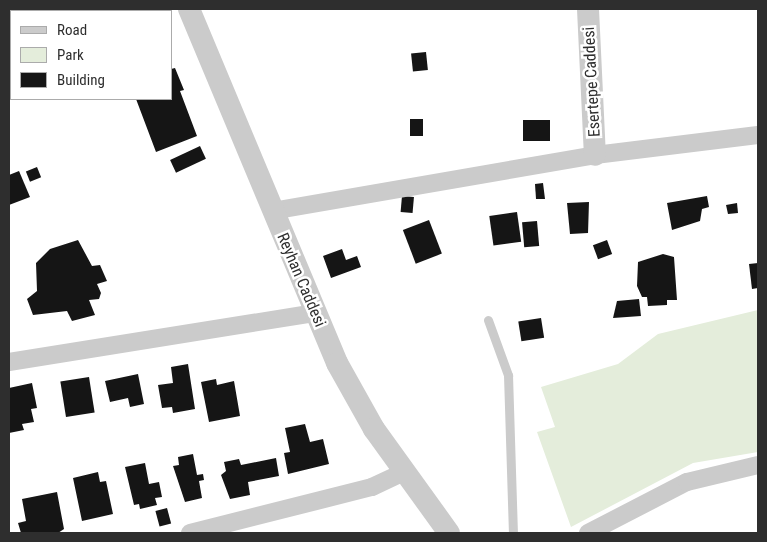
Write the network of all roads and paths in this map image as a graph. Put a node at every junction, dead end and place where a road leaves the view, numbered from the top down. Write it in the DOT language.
graph roads {
  1 [pos="189,9"];
  2 [pos="588,9"];
  3 [pos="758,135"];
  4 [pos="595,155"];
  5 [pos="272,212"];
  6 [pos="314,313"];
  7 [pos="488,320"];
  8 [pos="9,362"];
  9 [pos="758,465"];
  10 [pos="404,472"];
  11 [pos="190,533"];
  12 [pos="449,533"];
  13 [pos="513,533"];
  14 [pos="588,533"];
  1 -- 5 [label="street, Reyhan Caddesi"];
  2 -- 4 [label="street, Esertepe Caddesi"];
  3 -- 4 [label="street"];
  4 -- 5 [label="street"];
  5 -- 6 [label="street, Reyhan Caddesi"];
  6 -- 8 [label="street"];
  6 -- 10 [label="street, Reyhan Caddesi"];
  7 -- 13 [label="lane"];
  9 -- 14 [label="street"];
  10 -- 11 [label="street"];
  10 -- 12 [label="street, Reyhan Caddesi"];
}
